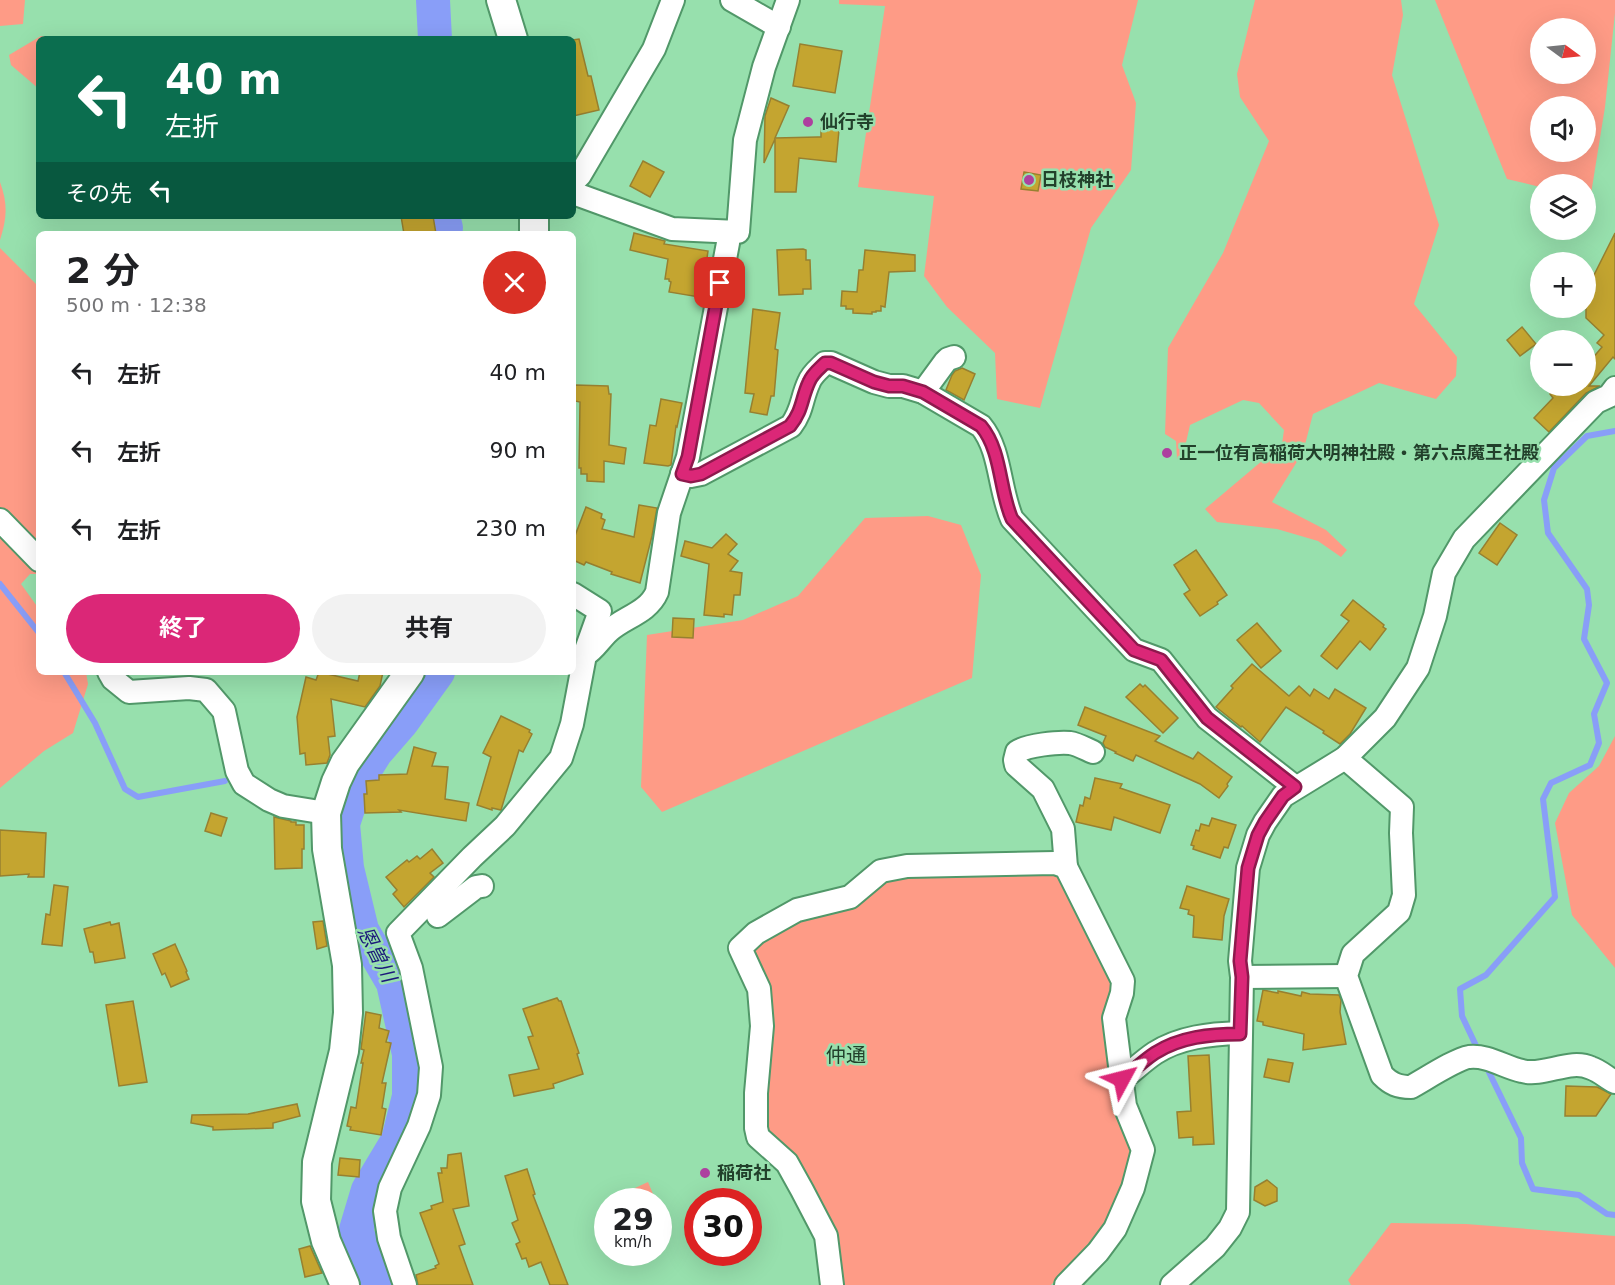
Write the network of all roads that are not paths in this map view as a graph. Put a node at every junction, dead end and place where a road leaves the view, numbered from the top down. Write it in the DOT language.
graph roads {
  1 [pos="501,0"];
  2 [pos="673,0"];
  3 [pos="732,0"];
  4 [pos="788,0"];
  5 [pos="779,27"];
  6 [pos="512,36"];
  7 [pos="576,179"];
  8 [pos="576,194"];
  9 [pos="728,233"];
  10 [pos="954,357"];
  11 [pos="1615,388"];
  12 [pos="923,392"];
  13 [pos="682,474"];
  14 [pos="0,520"];
  15 [pos="36,557"];
  16 [pos="576,596"];
  17 [pos="585,655"];
  18 [pos="110,675"];
  19 [pos="408,675"];
  20 [pos="1093,752"];
  21 [pos="1345,758"];
  22 [pos="1295,787"];
  23 [pos="326,813"];
  24 [pos="1066,867"];
  25 [pos="482,886"];
  26 [pos="438,916"];
  27 [pos="1346,976"];
  28 [pos="1242,977"];
  29 [pos="1240,1034"];
  30 [pos="1122,1079"];
  31 [pos="1615,1082"];
  32 [pos="345,1285"];
  33 [pos="405,1285"];
  34 [pos="832,1285"];
  35 [pos="1066,1285"];
  36 [pos="1172,1285"];
  1 -- 6 [label="street"];
  2 -- 7 [label="street"];
  3 -- 5 [label="street"];
  4 -- 5 [label="street"];
  5 -- 9 [label="street"];
  8 -- 9 [label="street"];
  9 -- 13 [label="street"];
  10 -- 12 [label="street"];
  11 -- 21 [label="street"];
  12 -- 13 [label="street"];
  12 -- 22 [label="street"];
  13 -- 17 [label="street"];
  14 -- 15 [label="street"];
  16 -- 17 [label="street"];
  17 -- 33 [label="street"];
  18 -- 23 [label="street"];
  19 -- 23 [label="street"];
  20 -- 24 [label="street"];
  21 -- 22 [label="street"];
  21 -- 27 [label="street"];
  22 -- 28 [label="street"];
  23 -- 32 [label="street"];
  24 -- 30 [label="street"];
  24 -- 34 [label="street"];
  25 -- 26 [label="street"];
  27 -- 28 [label="street"];
  27 -- 31 [label="street"];
  28 -- 29 [label="street"];
  29 -- 30 [label="street"];
  29 -- 36 [label="street"];
  30 -- 35 [label="street"];
}
